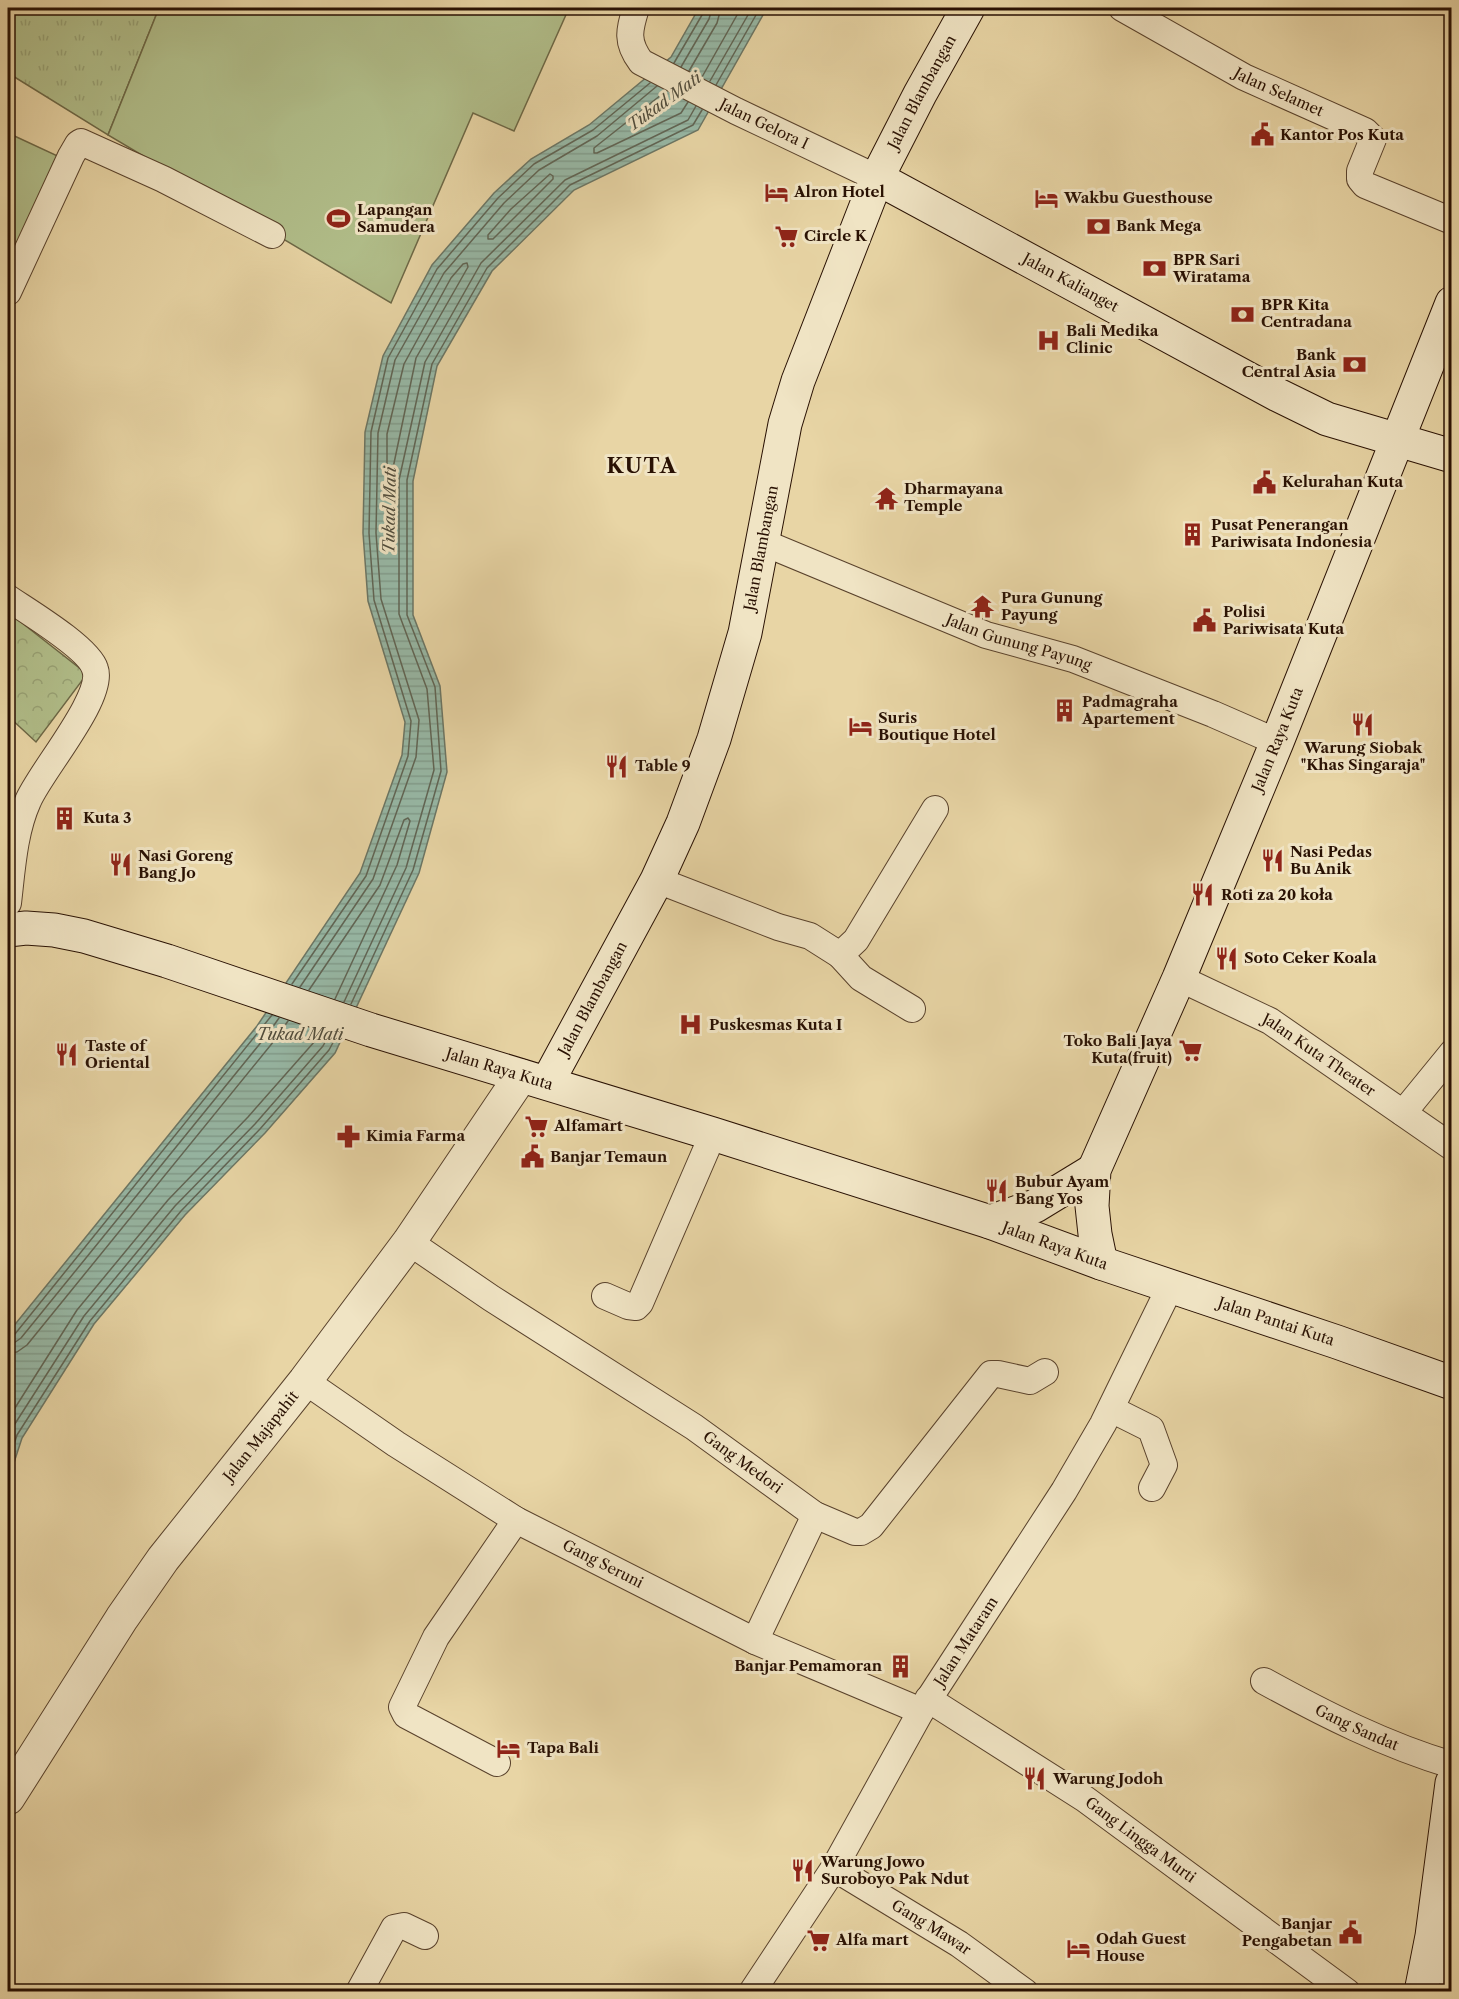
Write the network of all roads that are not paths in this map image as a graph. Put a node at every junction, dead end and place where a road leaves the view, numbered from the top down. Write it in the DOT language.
graph roads {
  1 [pos="636,8"];
  2 [pos="968,8"];
  3 [pos="1122,8"];
  4 [pos="877,178"];
  5 [pos="1452,221"];
  6 [pos="272,235"];
  7 [pos="8,292"];
  8 [pos="1452,303"];
  9 [pos="1397,441"];
  10 [pos="1452,456"];
  11 [pos="762,542"];
  12 [pos="8,597"];
  13 [pos="1277,742"];
  14 [pos="935,809"];
  15 [pos="657,880"];
  16 [pos="8,903"];
  17 [pos="8,930"];
  18 [pos="840,955"];
  19 [pos="1179,978"];
  20 [pos="912,1008"];
  21 [pos="1452,1053"];
  22 [pos="534,1079"];
  23 [pos="1403,1113"];
  24 [pos="713,1134"];
  25 [pos="1452,1147"];
  26 [pos="1094,1170"];
  27 [pos="990,1222"];
  28 [pos="409,1242"];
  29 [pos="1101,1263"];
  30 [pos="1170,1287"];
  31 [pos="604,1296"];
  32 [pos="1045,1372"];
  33 [pos="304,1381"];
  34 [pos="1452,1383"];
  35 [pos="1111,1409"];
  36 [pos="1152,1488"];
  37 [pos="815,1515"];
  38 [pos="516,1520"];
  39 [pos="755,1641"];
  40 [pos="1264,1681"];
  41 [pos="924,1705"];
  42 [pos="497,1763"];
  43 [pos="1452,1765"];
  44 [pos="1452,1783"];
  45 [pos="8,1798"];
  46 [pos="834,1868"];
  47 [pos="424,1936"];
  48 [pos="1433,1977"];
  49 [pos="359,1992"];
  50 [pos="752,1992"];
  51 [pos="1025,1992"];
  52 [pos="1347,1992"];
  1 -- 4 [label="street, Jalan Gelora I"];
  2 -- 4 [label="main road, Jalan Blambangan"];
  3 -- 5 [label="street, Jalan Selamet"];
  4 -- 9 [label="main road, Jalan Kalianget"];
  4 -- 11 [label="main road, Jalan Blambangan"];
  6 -- 7 [label="street"];
  8 -- 9 [label="main road, Jalan Raya Kuta"];
  9 -- 10 [label="main road, Jalan Kalianget"];
  9 -- 13 [label="main road, Jalan Raya Kuta"];
  11 -- 13 [label="street, Jalan Gunung Payung"];
  11 -- 15 [label="main road, Jalan Blambangan"];
  12 -- 16 [label="street"];
  13 -- 19 [label="main road, Jalan Raya Kuta"];
  14 -- 18 [label="street"];
  15 -- 18 [label="street"];
  15 -- 22 [label="main road, Jalan Blambangan"];
  17 -- 22 [label="main road, Jalan Raya Kuta"];
  18 -- 20 [label="street"];
  19 -- 23 [label="street, Jalan Kuta Theater"];
  19 -- 26 [label="main road, Jalan Raya Kuta"];
  21 -- 23 [label="street"];
  22 -- 24 [label="main road, Jalan Raya Kuta"];
  22 -- 28 [label="main road, Jalan Majapahit"];
  23 -- 25 [label="street, Jalan Kuta Theater"];
  24 -- 27 [label="main road, Jalan Raya Kuta"];
  24 -- 31 [label="street"];
  26 -- 27 [label="main road, Jalan Raya Kuta"];
  26 -- 29 [label="main road, Jalan Raya Kuta"];
  27 -- 29 [label="main road, Jalan Raya Kuta"];
  28 -- 33 [label="main road, Jalan Majapahit"];
  28 -- 37 [label="street, Gang Medori"];
  29 -- 30 [label="main road, Jalan Pantai Kuta"];
  30 -- 34 [label="main road, Jalan Pantai Kuta"];
  30 -- 35 [label="street, Jalan Mataram"];
  32 -- 37 [label="street, Gang Medori"];
  33 -- 38 [label="street, Gang Seruni"];
  33 -- 45 [label="main road, Jalan Majapahit"];
  35 -- 36 [label="street"];
  35 -- 41 [label="street, Jalan Mataram"];
  37 -- 39 [label="street"];
  38 -- 39 [label="street, Gang Seruni"];
  38 -- 42 [label="street"];
  39 -- 41 [label="street, Gang Seruni"];
  40 -- 43 [label="street, Gang Sandat"];
  41 -- 46 [label="street, Jalan Mataram"];
  41 -- 52 [label="street, Gang Lingga Murti"];
  44 -- 48 [label="main road"];
  46 -- 50 [label="street, Jalan Mataram"];
  46 -- 51 [label="street, Gang Mawar"];
  47 -- 49 [label="street"];
}
